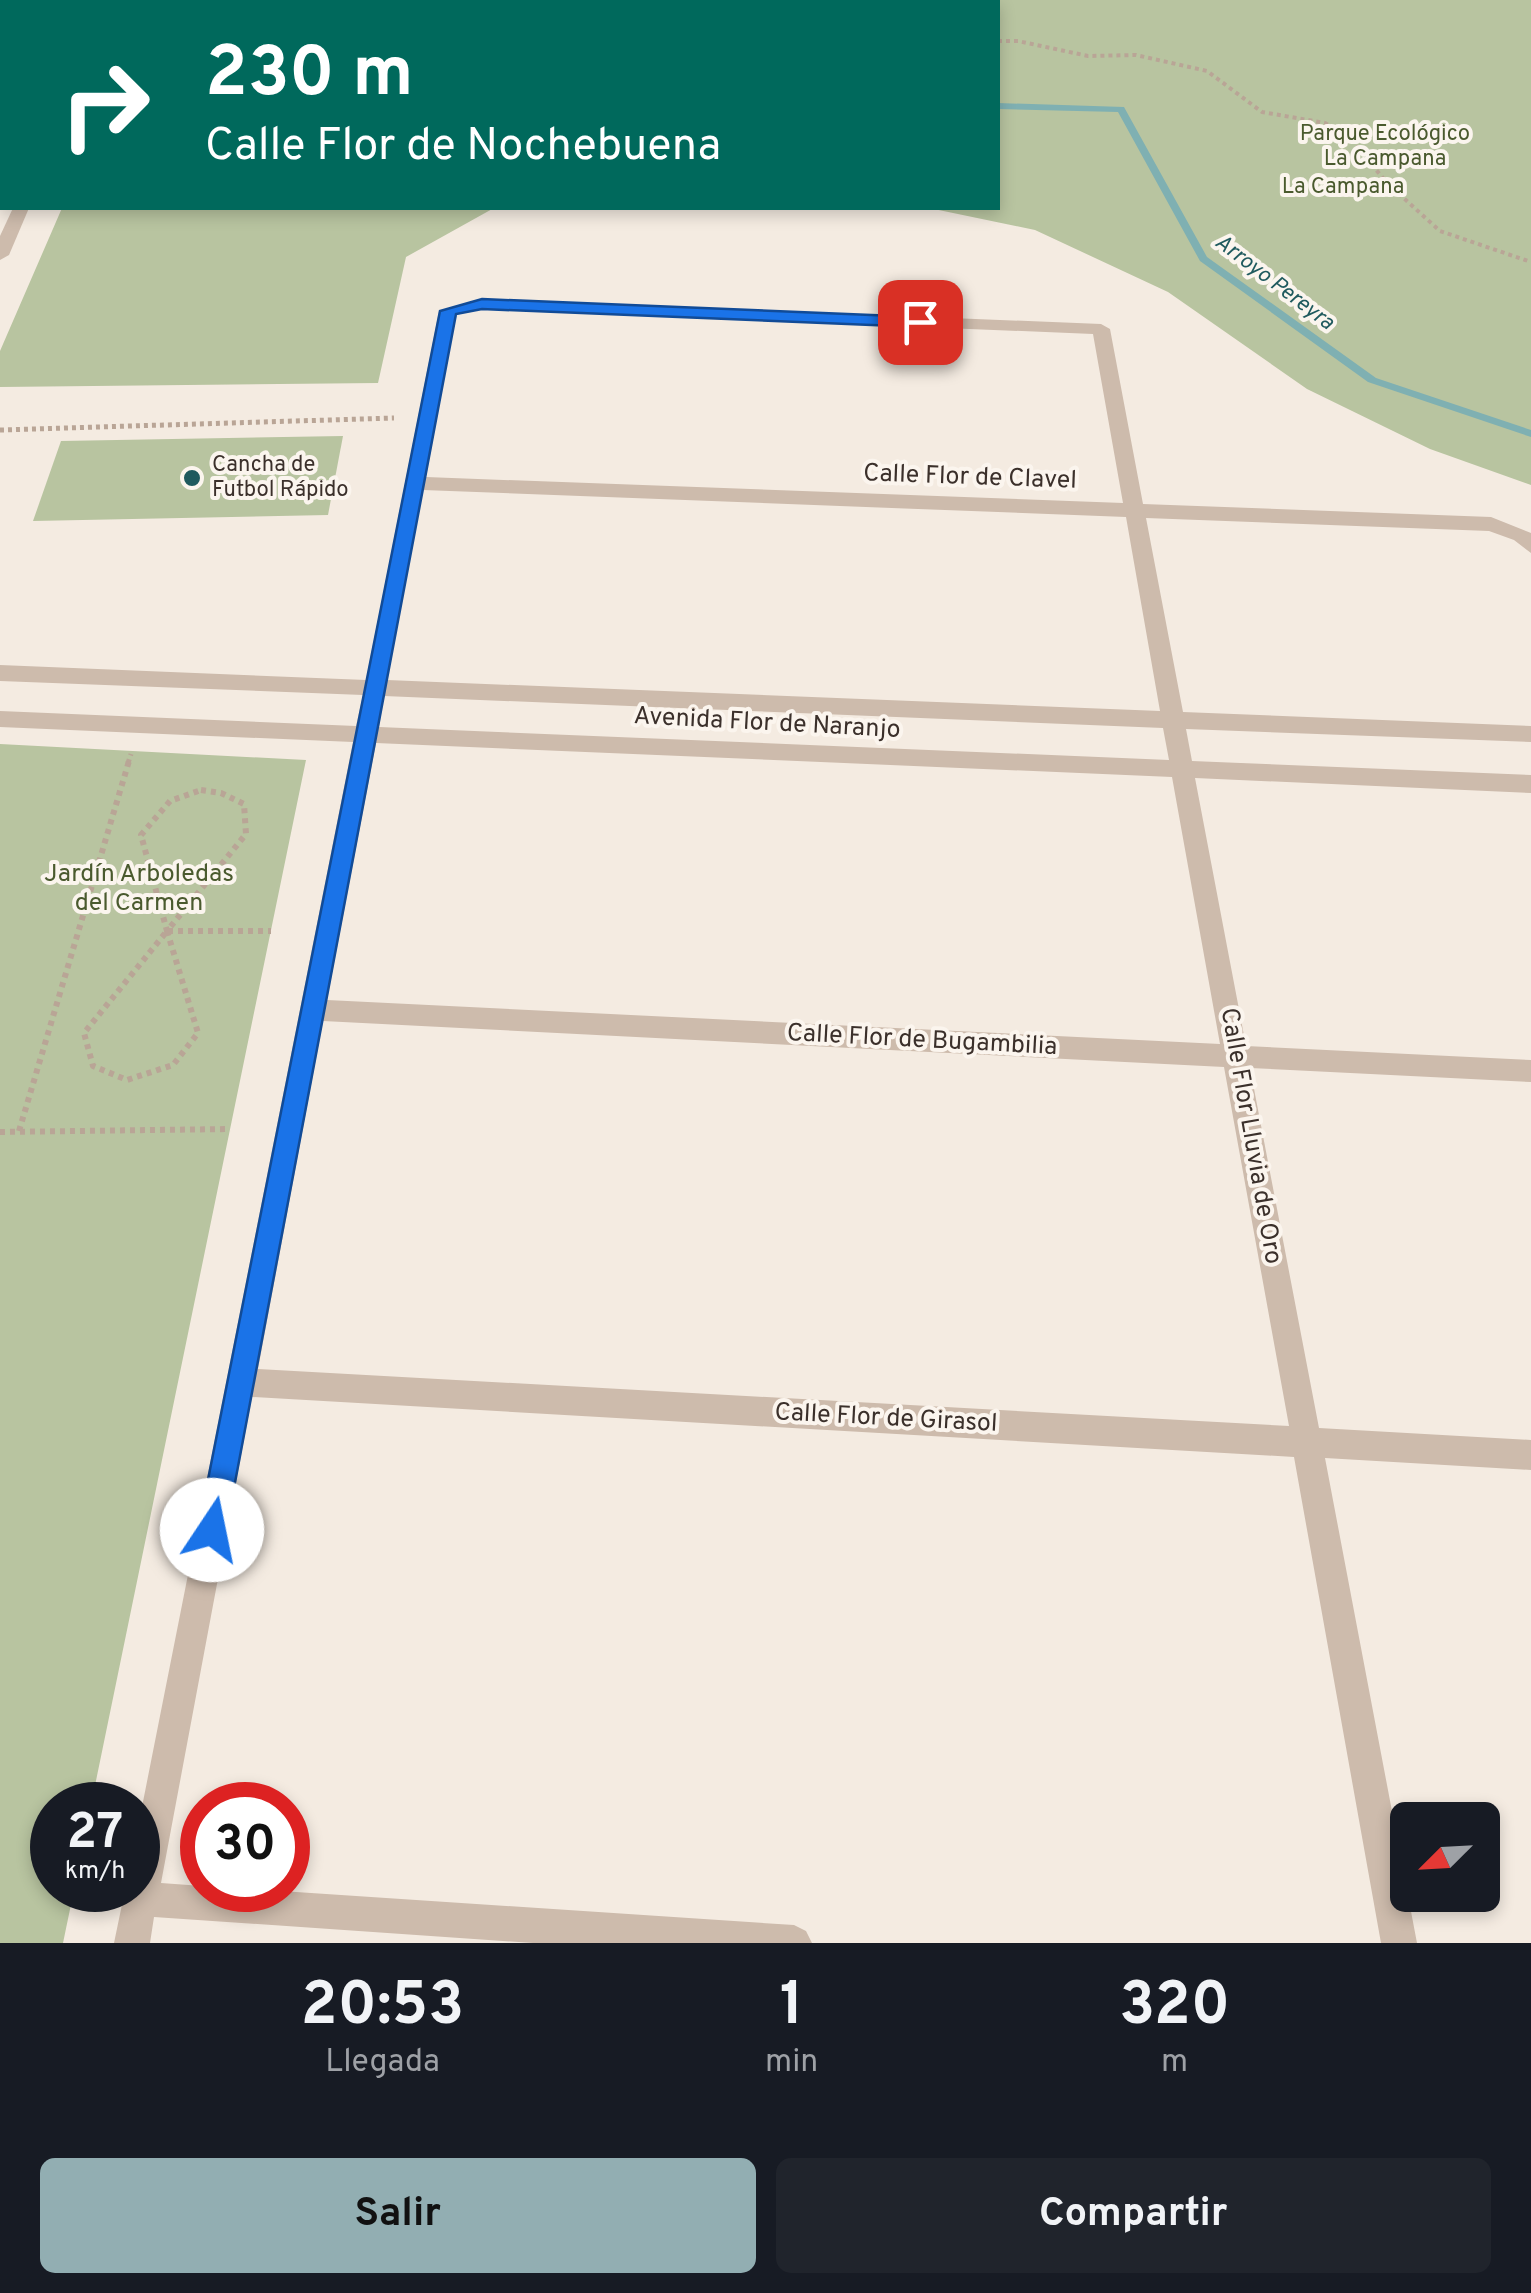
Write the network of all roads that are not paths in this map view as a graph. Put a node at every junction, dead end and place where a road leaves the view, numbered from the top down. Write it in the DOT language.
graph roads {
  1 [pos="21,210"];
  2 [pos="0,254"];
  3 [pos="415,483"];
  4 [pos="1135,512"];
  5 [pos="1526,540"];
  6 [pos="0,673"];
  7 [pos="375,687"];
  8 [pos="0,719"];
  9 [pos="1173,720"];
  10 [pos="366,734"];
  11 [pos="1531,734"];
  12 [pos="1183,770"];
  13 [pos="1531,784"];
  14 [pos="312,1010"];
  15 [pos="1236,1056"];
  16 [pos="1531,1071"];
  17 [pos="240,1382"];
  18 [pos="1307,1442"];
  19 [pos="1531,1455"];
  20 [pos="160,1796"];
  21 [pos="160,1900"];
  22 [pos="138,1912"];
  23 [pos="132,1943"];
  24 [pos="794,1943"];
  25 [pos="1400,1943"];
  1 -- 2 [label="street"];
  3 -- 4 [label="street, Calle Flor de Clavel"];
  3 -- 4 [label="street, Calle Flor Lluvia de Oro"];
  3 -- 7 [label="street"];
  4 -- 5 [label="street, Calle Flor de Clavel"];
  4 -- 9 [label="street, Calle Flor Lluvia de Oro"];
  6 -- 7 [label="street, Avenida Flor de Naranjo"];
  7 -- 9 [label="street, Avenida Flor de Naranjo"];
  7 -- 10 [label="street"];
  8 -- 10 [label="street, Avenida Flor de Naranjo"];
  9 -- 11 [label="street, Avenida Flor de Naranjo"];
  9 -- 12 [label="street, Calle Flor Lluvia de Oro"];
  10 -- 12 [label="street, Avenida Flor de Naranjo"];
  10 -- 14 [label="street"];
  12 -- 13 [label="street, Avenida Flor de Naranjo"];
  12 -- 15 [label="street, Calle Flor Lluvia de Oro"];
  14 -- 15 [label="street, Calle Flor de Bugambilia"];
  14 -- 17 [label="street"];
  15 -- 16 [label="street, Calle Flor de Bugambilia"];
  15 -- 18 [label="street, Calle Flor Lluvia de Oro"];
  17 -- 18 [label="street, Calle Flor de Girasol"];
  17 -- 20 [label="street"];
  18 -- 19 [label="street, Calle Flor de Girasol"];
  18 -- 25 [label="street, Calle Flor Lluvia de Oro"];
  21 -- 24 [label="street"];
  22 -- 23 [label="street"];
}
